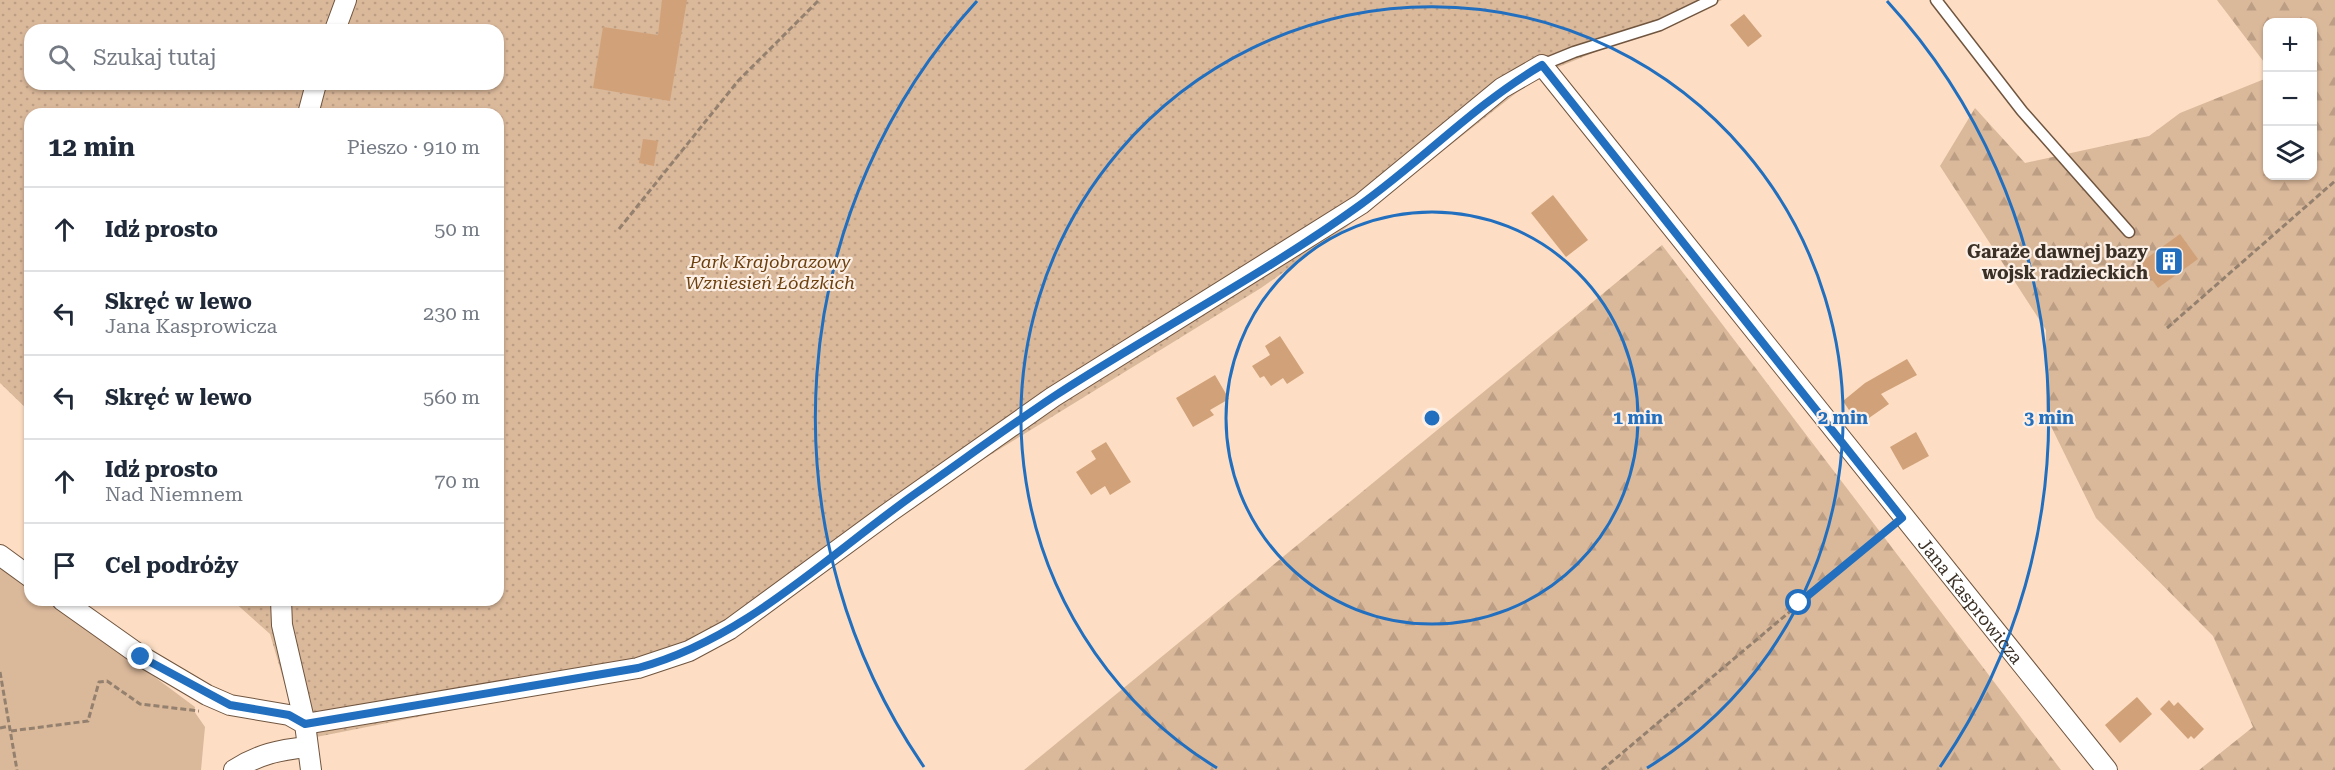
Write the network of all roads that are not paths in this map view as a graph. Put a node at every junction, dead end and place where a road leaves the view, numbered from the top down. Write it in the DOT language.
graph roads {
  1 [pos="346,0"];
  2 [pos="1712,0"];
  3 [pos="1936,0"];
  4 [pos="337,24"];
  5 [pos="1542,65"];
  6 [pos="314,90"];
  7 [pos="310,108"];
  8 [pos="2129,232"];
  9 [pos="0,555"];
  10 [pos="24,573"];
  11 [pos="70,606"];
  12 [pos="281,606"];
  13 [pos="305,724"];
  14 [pos="307,747"];
  15 [pos="234,770"];
  16 [pos="311,770"];
  17 [pos="2107,770"];
  1 -- 4 [label="street"];
  2 -- 5 [label="lane"];
  3 -- 8 [label="lane"];
  5 -- 13 [label="street"];
  5 -- 17 [label="street, Jana Kasprowicza"];
  6 -- 7 [label="street"];
  9 -- 10 [label="street"];
  11 -- 13 [label="street"];
  12 -- 13 [label="street"];
  13 -- 14 [label="street"];
  14 -- 15 [label="street"];
  14 -- 16 [label="street"];
}
